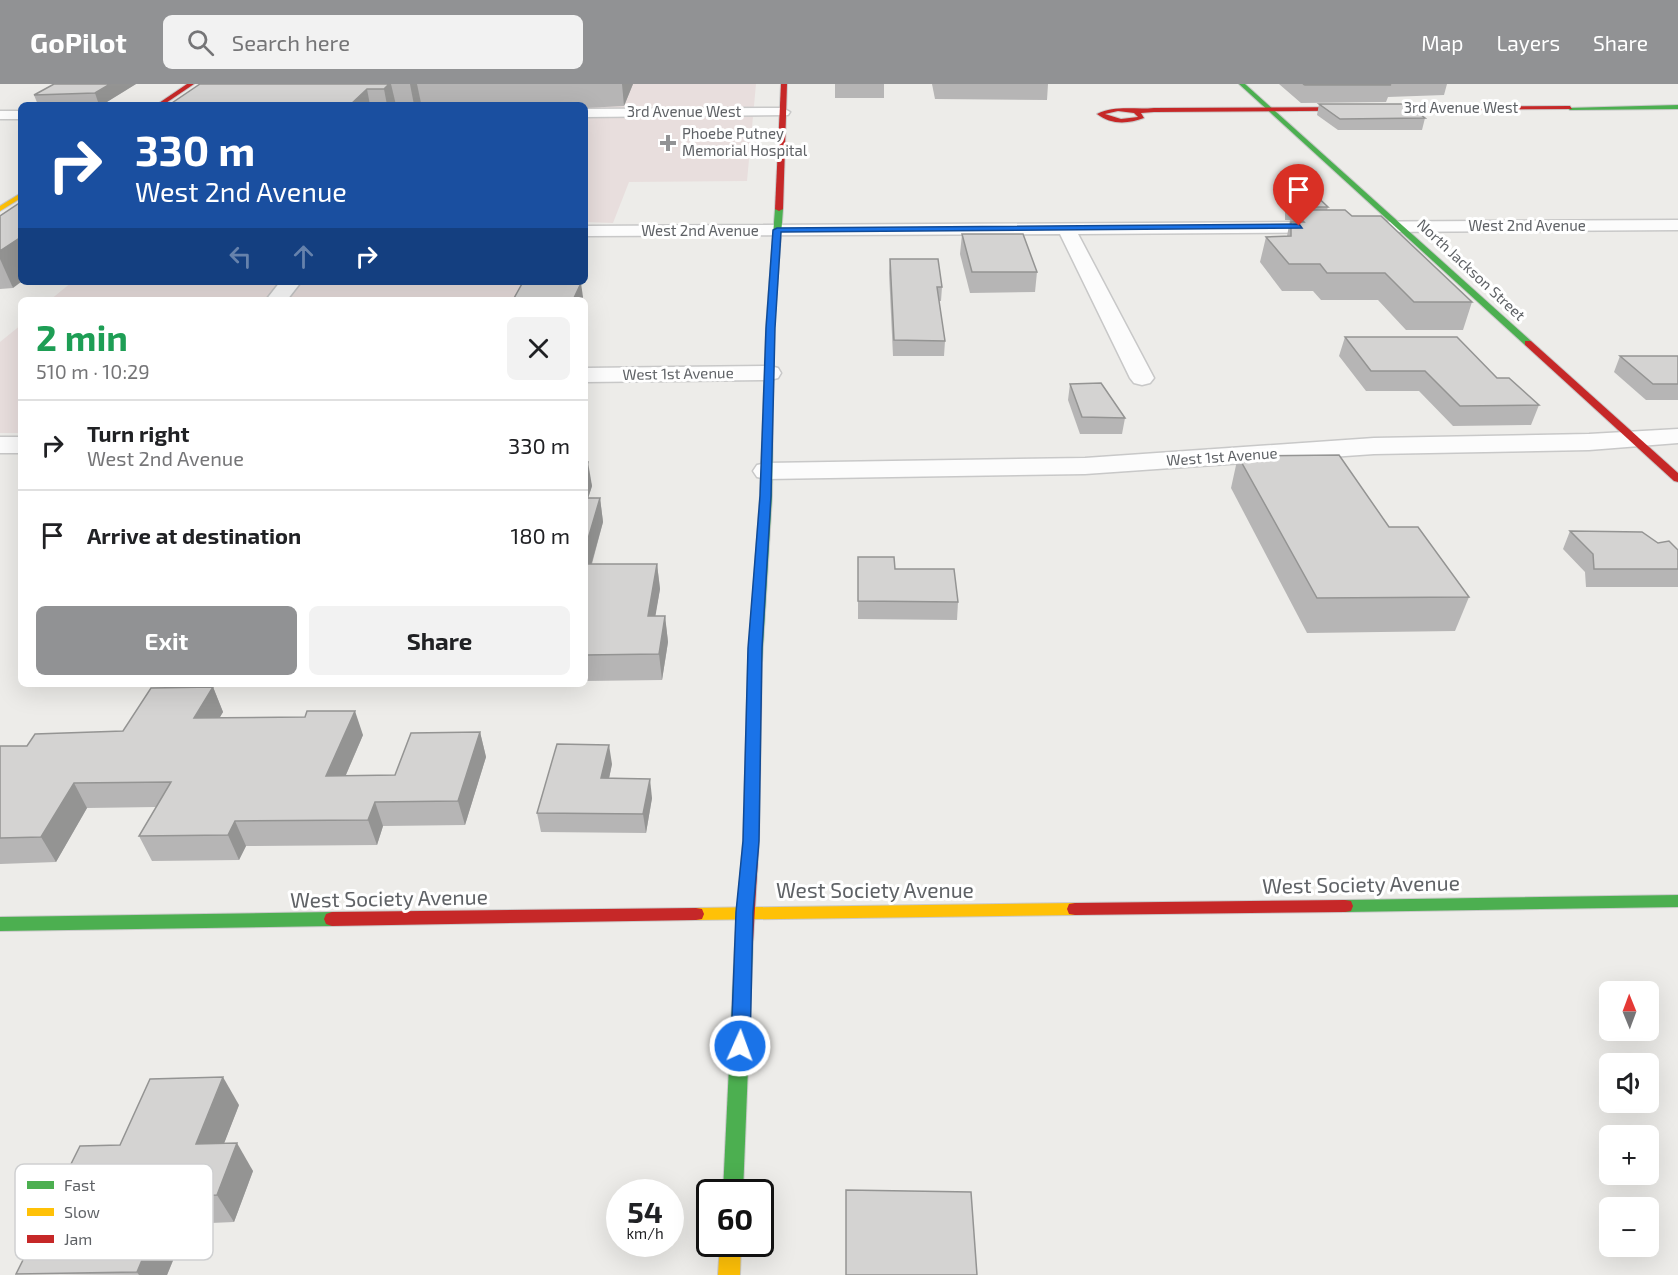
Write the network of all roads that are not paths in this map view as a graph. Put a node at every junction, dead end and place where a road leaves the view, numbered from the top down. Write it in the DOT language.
graph roads {
  1 [pos="191,84"];
  2 [pos="784,84"];
  3 [pos="1242,84"];
  4 [pos="164,102"];
  5 [pos="1678,107"];
  6 [pos="1270,109"];
  7 [pos="588,112"];
  8 [pos="783,112"];
  9 [pos="1136,112"];
  10 [pos="0,115"];
  11 [pos="18,115"];
  12 [pos="18,197"];
  13 [pos="0,209"];
  14 [pos="1678,225"];
  15 [pos="1400,227"];
  16 [pos="1066,228"];
  17 [pos="777,230"];
  18 [pos="588,231"];
  19 [pos="288,285"];
  20 [pos="278,297"];
  21 [pos="770,374"];
  22 [pos="588,375"];
  23 [pos="1142,378"];
  24 [pos="1678,436"];
  25 [pos="1635,440"];
  26 [pos="0,445"];
  27 [pos="18,445"];
  28 [pos="766,471"];
  29 [pos="1678,479"];
  30 [pos="1678,901"];
  31 [pos="745,912"];
  32 [pos="0,924"];
  33 [pos="735,1179"];
  34 [pos="730,1257"];
  35 [pos="729,1275"];
  1 -- 4 [label="street"];
  2 -- 8 [label="street"];
  3 -- 6 [label="street, North Jackson Street"];
  5 -- 6 [label="street, 3rd Avenue West"];
  6 -- 9 [label="street, 3rd Avenue West"];
  6 -- 15 [label="street, North Jackson Street"];
  7 -- 8 [label="street, 3rd Avenue West"];
  8 -- 17 [label="street"];
  10 -- 11 [label="street"];
  12 -- 13 [label="street"];
  14 -- 15 [label="street, West 2nd Avenue"];
  15 -- 16 [label="street, West 2nd Avenue"];
  15 -- 25 [label="street, North Jackson Street"];
  16 -- 17 [label="street, West 2nd Avenue"];
  16 -- 23 [label="street"];
  17 -- 18 [label="street, West 2nd Avenue"];
  17 -- 21 [label="street"];
  19 -- 20 [label="street"];
  21 -- 22 [label="street, West 1st Avenue"];
  21 -- 28 [label="street"];
  24 -- 25 [label="street, West 1st Avenue"];
  25 -- 28 [label="street, West 1st Avenue"];
  25 -- 29 [label="street, North Jackson Street"];
  26 -- 27 [label="street"];
  28 -- 31 [label="street"];
  30 -- 31 [label="street, West Society Avenue"];
  31 -- 32 [label="street, West Society Avenue"];
  31 -- 33 [label="street"];
  34 -- 35 [label="street"];
}
